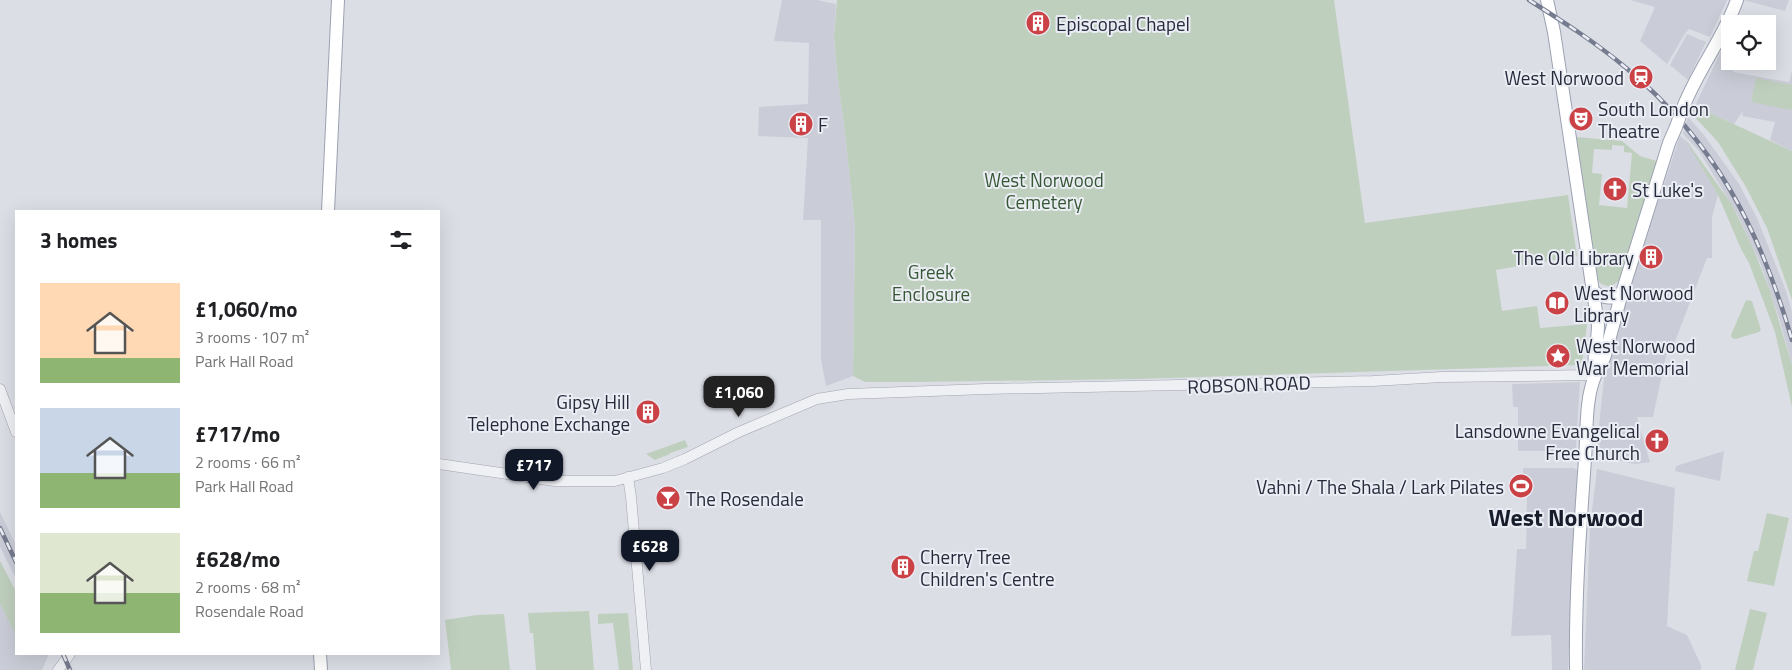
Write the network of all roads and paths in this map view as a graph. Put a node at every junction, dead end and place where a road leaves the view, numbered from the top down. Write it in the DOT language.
graph roads {
  1 [pos="338,0"];
  2 [pos="1547,0"];
  3 [pos="1737,0"];
  4 [pos="328,210"];
  5 [pos="1594,292"];
  6 [pos="1621,296"];
  7 [pos="1595,375"];
  8 [pos="0,389"];
  9 [pos="15,429"];
  10 [pos="440,464"];
  11 [pos="628,477"];
  12 [pos="69,655"];
  13 [pos="320,655"];
  14 [pos="58,670"];
  15 [pos="321,670"];
  16 [pos="646,670"];
  17 [pos="1576,670"];
  1 -- 4 [label="main road"];
  2 -- 5 [label="main road"];
  3 -- 6 [label="main road, bridge"];
  5 -- 6 [label="main road"];
  5 -- 7 [label="main road"];
  6 -- 7 [label="main road"];
  7 -- 11 [label="street, ROBSON ROAD"];
  7 -- 17 [label="main road"];
  8 -- 9 [label="street"];
  10 -- 11 [label="street, ROBSON ROAD"];
  11 -- 16 [label="street"];
  12 -- 14 [label="street"];
  13 -- 15 [label="main road"];
}
